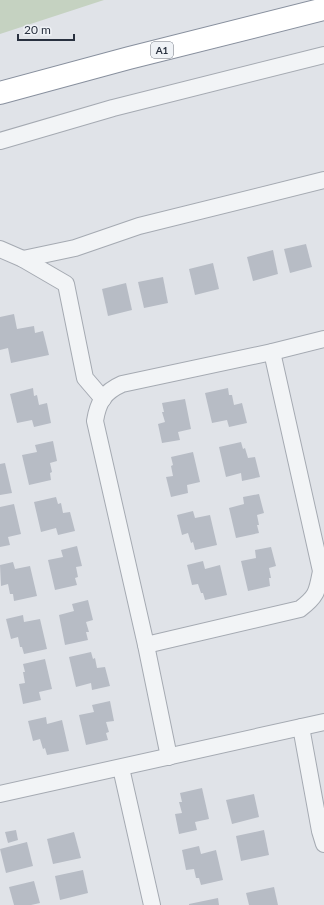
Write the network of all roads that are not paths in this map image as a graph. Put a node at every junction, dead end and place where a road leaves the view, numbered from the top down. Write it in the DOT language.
graph roads {
  1 [pos="324,9"];
  2 [pos="324,55"];
  3 [pos="0,93"];
  4 [pos="0,141"];
  5 [pos="324,180"];
  6 [pos="0,249"];
  7 [pos="23,259"];
  8 [pos="324,339"];
  9 [pos="272,352"];
  10 [pos="103,399"];
  11 [pos="321,597"];
  12 [pos="146,645"];
  13 [pos="324,722"];
  14 [pos="301,727"];
  15 [pos="169,757"];
  16 [pos="121,768"];
  17 [pos="0,794"];
  18 [pos="324,844"];
  19 [pos="152,905"];
  1 -- 3 [label="highway, A1"];
  2 -- 4 [label="street"];
  5 -- 7 [label="street"];
  6 -- 7 [label="street"];
  7 -- 10 [label="street"];
  8 -- 9 [label="street"];
  9 -- 10 [label="street"];
  9 -- 11 [label="street"];
  10 -- 12 [label="street"];
  11 -- 12 [label="street"];
  12 -- 15 [label="street"];
  13 -- 14 [label="street"];
  14 -- 15 [label="street"];
  14 -- 18 [label="street"];
  15 -- 16 [label="street"];
  16 -- 17 [label="street"];
  16 -- 19 [label="street"];
}
